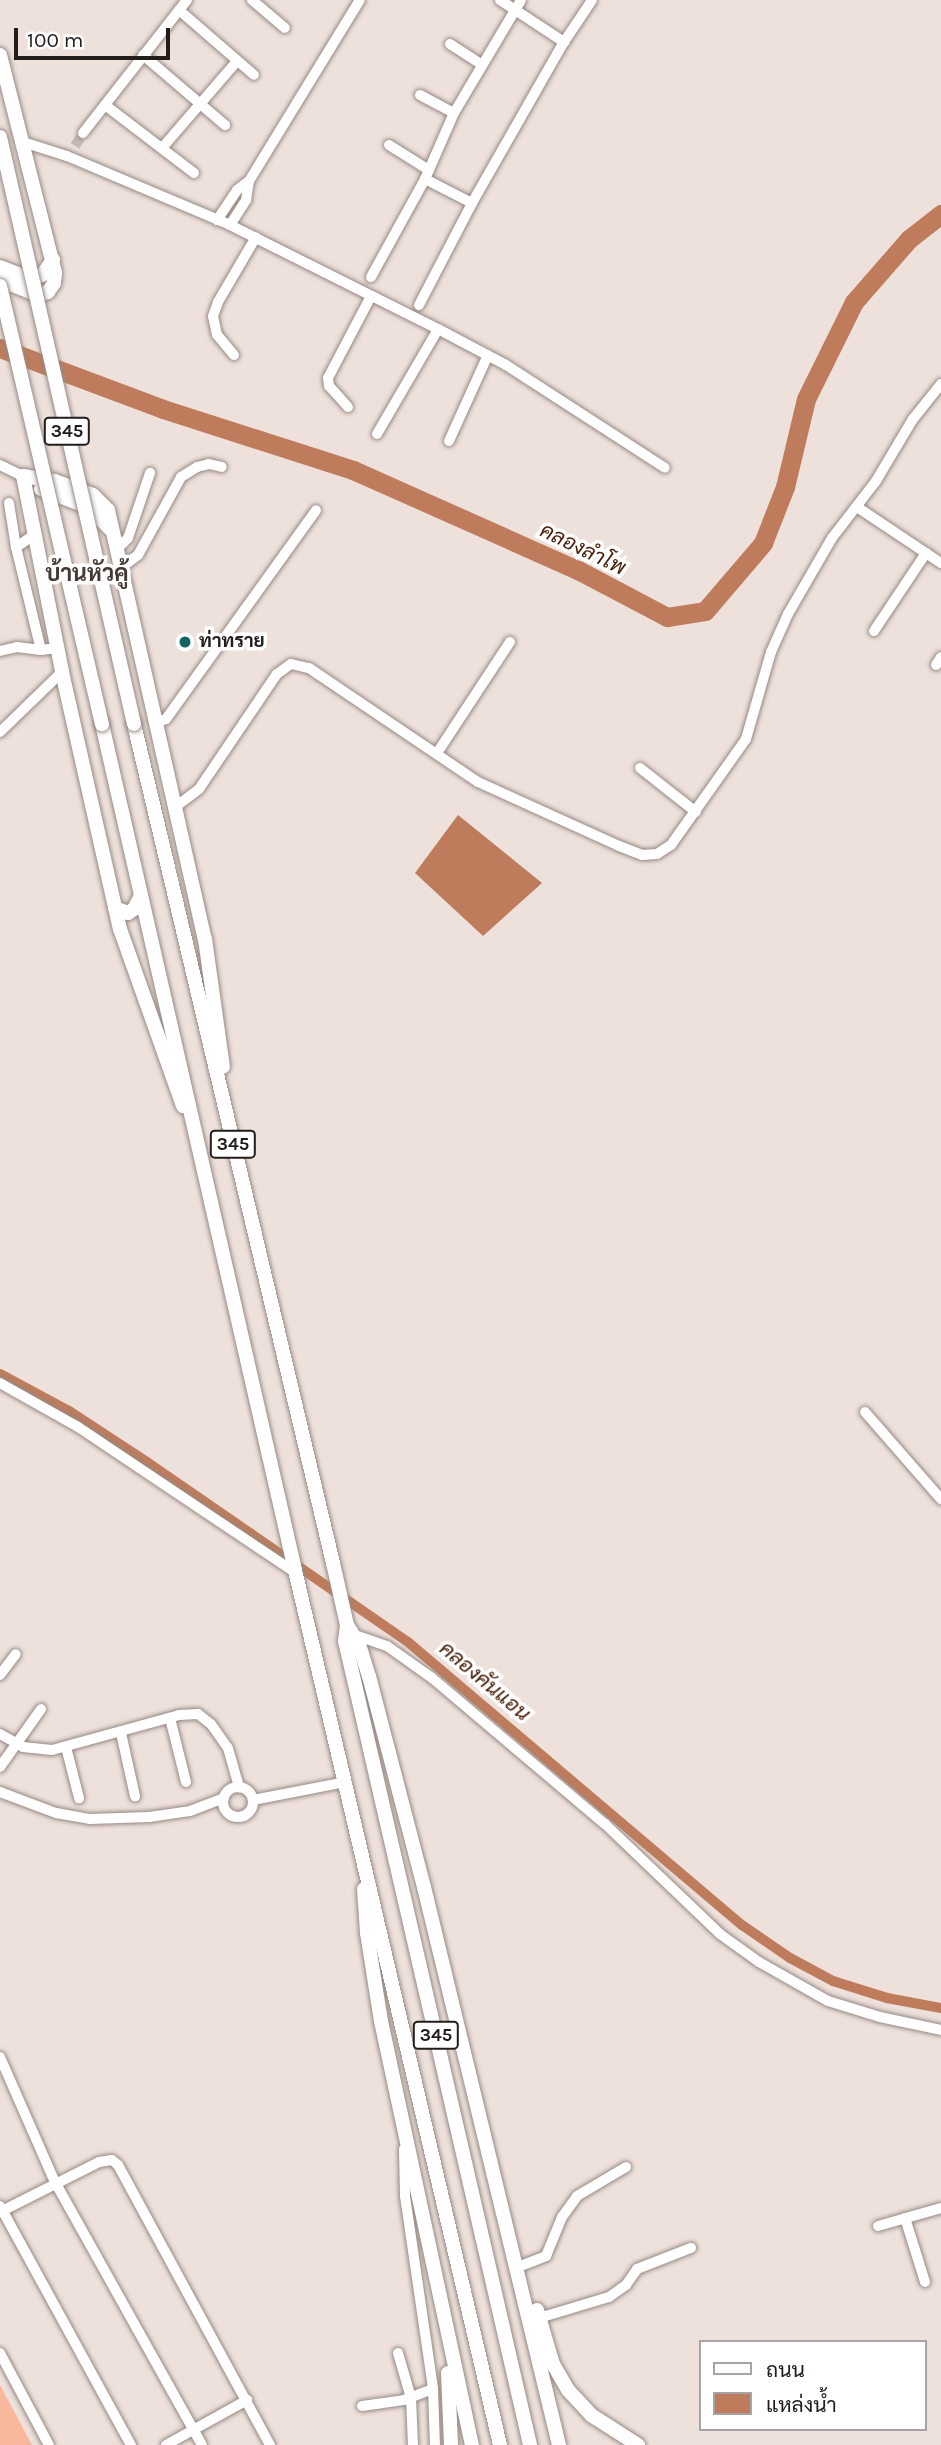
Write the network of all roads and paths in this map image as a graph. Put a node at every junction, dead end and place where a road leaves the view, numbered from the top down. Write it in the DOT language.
graph roads {
  1 [pos="187,0"];
  2 [pos="252,0"];
  3 [pos="360,0"];
  4 [pos="500,0"];
  5 [pos="592,0"];
  6 [pos="518,5"];
  7 [pos="179,10"];
  8 [pos="285,28"];
  9 [pos="564,42"];
  10 [pos="450,44"];
  11 [pos="0,55"];
  12 [pos="143,55"];
  13 [pos="237,61"];
  14 [pos="481,64"];
  15 [pos="254,75"];
  16 [pos="420,95"];
  17 [pos="201,104"];
  18 [pos="105,105"];
  19 [pos="454,113"];
  20 [pos="225,125"];
  21 [pos="83,133"];
  22 [pos="0,137"];
  23 [pos="23,142"];
  24 [pos="389,145"];
  25 [pos="75,146"];
  26 [pos="162,148"];
  27 [pos="67,156"];
  28 [pos="194,173"];
  29 [pos="427,174"];
  30 [pos="249,181"];
  31 [pos="472,203"];
  32 [pos="217,220"];
  33 [pos="230,225"];
  34 [pos="256,237"];
  35 [pos="53,260"];
  36 [pos="0,267"];
  37 [pos="371,278"];
  38 [pos="0,280"];
  39 [pos="0,286"];
  40 [pos="371,296"];
  41 [pos="419,305"];
  42 [pos="438,329"];
  43 [pos="234,355"];
  44 [pos="488,355"];
  45 [pos="941,384"];
  46 [pos="348,407"];
  47 [pos="377,434"];
  48 [pos="449,441"];
  49 [pos="0,465"];
  50 [pos="222,467"];
  51 [pos="666,468"];
  52 [pos="150,473"];
  53 [pos="23,476"];
  54 [pos="9,503"];
  55 [pos="857,507"];
  56 [pos="316,510"];
  57 [pos="34,535"];
  58 [pos="116,542"];
  59 [pos="16,547"];
  60 [pos="926,553"];
  61 [pos="941,563"];
  62 [pos="122,567"];
  63 [pos="874,631"];
  64 [pos="510,642"];
  65 [pos="57,648"];
  66 [pos="41,650"];
  67 [pos="0,651"];
  68 [pos="62,672"];
  69 [pos="157,722"];
  70 [pos="0,732"];
  71 [pos="437,753"];
  72 [pos="640,768"];
  73 [pos="174,808"];
  74 [pos="696,812"];
  75 [pos="141,896"];
  76 [pos="115,908"];
  77 [pos="198,910"];
  78 [pos="179,915"];
  79 [pos="196,1128"];
  80 [pos="236,1159"];
  81 [pos="0,1383"];
  82 [pos="865,1412"];
  83 [pos="941,1499"];
  84 [pos="295,1570"];
  85 [pos="347,1626"];
  86 [pos="16,1654"];
  87 [pos="0,1675"];
  88 [pos="41,1709"];
  89 [pos="170,1718"];
  90 [pos="121,1733"];
  91 [pos="0,1734"];
  92 [pos="17,1744"];
  93 [pos="66,1747"];
  94 [pos="0,1767"];
  95 [pos="186,1782"];
  96 [pos="346,1782"];
  97 [pos="239,1787"];
  98 [pos="0,1792"];
  99 [pos="135,1796"];
  100 [pos="79,1798"];
  101 [pos="224,1798"];
  102 [pos="253,1800"];
  103 [pos="363,1853"];
  104 [pos="941,2030"];
  105 [pos="0,2057"];
  106 [pos="474,2090"];
  107 [pos="404,2135"];
  108 [pos="626,2167"];
  109 [pos="55,2182"];
  110 [pos="941,2208"];
  111 [pos="1,2210"];
  112 [pos="905,2218"];
  113 [pos="878,2225"];
  114 [pos="691,2248"];
  115 [pos="523,2265"];
  116 [pos="925,2282"];
  117 [pos="439,2295"];
  118 [pos="539,2318"];
  119 [pos="0,2353"];
  120 [pos="398,2353"];
  121 [pos="540,2361"];
  122 [pos="433,2389"];
  123 [pos="411,2398"];
  124 [pos="247,2400"];
  125 [pos="362,2406"];
  126 [pos="194,2430"];
  127 [pos="49,2445"];
  128 [pos="131,2445"];
  129 [pos="166,2445"];
  130 [pos="202,2445"];
  131 [pos="270,2445"];
  132 [pos="413,2445"];
  133 [pos="435,2445"];
  134 [pos="451,2445"];
  135 [pos="472,2445"];
  136 [pos="500,2445"];
  137 [pos="530,2445"];
  138 [pos="559,2445"];
  139 [pos="565,2445"];
  140 [pos="638,2445"];
  1 -- 7 [label="street"];
  2 -- 8 [label="street"];
  3 -- 30 [label="street"];
  4 -- 6 [label="street"];
  5 -- 9 [label="street"];
  6 -- 9 [label="street"];
  6 -- 14 [label="street"];
  7 -- 12 [label="street"];
  7 -- 13 [label="street"];
  9 -- 31 [label="street"];
  10 -- 14 [label="street"];
  11 -- 23 [label="main road"];
  12 -- 17 [label="street"];
  12 -- 18 [label="street"];
  13 -- 15 [label="street"];
  13 -- 17 [label="street"];
  14 -- 19 [label="street"];
  16 -- 19 [label="street"];
  17 -- 20 [label="street"];
  17 -- 26 [label="street"];
  18 -- 21 [label="street"];
  18 -- 26 [label="street"];
  19 -- 29 [label="street"];
  22 -- 78 [label="main road, 345, bridge"];
  23 -- 27 [label="street"];
  23 -- 35 [label="main road"];
  24 -- 29 [label="street"];
  25 -- 27 [label="street"];
  26 -- 28 [label="street"];
  27 -- 32 [label="street"];
  29 -- 31 [label="street"];
  29 -- 37 [label="street"];
  30 -- 32 [label="street"];
  30 -- 33 [label="street"];
  31 -- 41 [label="street"];
  32 -- 33 [label="street"];
  33 -- 34 [label="street"];
  34 -- 40 [label="street"];
  34 -- 43 [label="street"];
  35 -- 36 [label="main road"];
  35 -- 38 [label="main road"];
  39 -- 75 [label="main road, 345, bridge"];
  40 -- 42 [label="street"];
  40 -- 46 [label="street"];
  42 -- 44 [label="street"];
  42 -- 47 [label="street"];
  44 -- 48 [label="street"];
  44 -- 51 [label="street"];
  45 -- 55 [label="street"];
  49 -- 53 [label="street"];
  50 -- 62 [label="street"];
  52 -- 58 [label="street"];
  53 -- 57 [label="main road"];
  53 -- 58 [label="main road"];
  54 -- 59 [label="street"];
  55 -- 60 [label="street"];
  55 -- 74 [label="street"];
  56 -- 69 [label="street"];
  57 -- 59 [label="street"];
  57 -- 65 [label="main road"];
  58 -- 62 [label="main road"];
  59 -- 66 [label="street"];
  60 -- 61 [label="street"];
  60 -- 63 [label="street"];
  62 -- 69 [label="main road"];
  64 -- 71 [label="street"];
  65 -- 66 [label="street"];
  65 -- 68 [label="main road"];
  66 -- 67 [label="street"];
  68 -- 70 [label="street"];
  68 -- 76 [label="main road"];
  69 -- 73 [label="main road"];
  71 -- 73 [label="street"];
  71 -- 74 [label="street"];
  72 -- 74 [label="street"];
  73 -- 77 [label="main road"];
  75 -- 76 [label="main road"];
  75 -- 79 [label="main road, 345"];
  76 -- 79 [label="main road"];
  77 -- 78 [label="main road"];
  77 -- 80 [label="main road"];
  78 -- 80 [label="main road, 345"];
  79 -- 84 [label="main road, 345"];
  80 -- 85 [label="main road, 345"];
  81 -- 84 [label="street"];
  82 -- 83 [label="street"];
  84 -- 96 [label="main road, 345"];
  85 -- 104 [label="street"];
  85 -- 106 [label="main road, 345"];
  85 -- 137 [label="main road, 345"];
  86 -- 87 [label="street"];
  88 -- 92 [label="street"];
  89 -- 90 [label="street"];
  89 -- 95 [label="street"];
  89 -- 97 [label="street"];
  90 -- 93 [label="street"];
  90 -- 99 [label="street"];
  91 -- 92 [label="street"];
  92 -- 93 [label="street"];
  92 -- 94 [label="street"];
  93 -- 100 [label="street"];
  96 -- 102 [label="street"];
  96 -- 103 [label="main road, 345"];
  97 -- 101 [label="street"];
  97 -- 102 [label="street"];
  98 -- 101 [label="street"];
  101 -- 102 [label="street"];
  103 -- 107 [label="main road, 345"];
  103 -- 136 [label="main road, 345"];
  105 -- 109 [label="street"];
  106 -- 115 [label="main road"];
  106 -- 121 [label="main road, 345"];
  107 -- 117 [label="main road, 345"];
  107 -- 122 [label="street"];
  108 -- 115 [label="street"];
  109 -- 111 [label="street"];
  109 -- 124 [label="street"];
  109 -- 126 [label="street"];
  110 -- 112 [label="street"];
  111 -- 128 [label="street"];
  112 -- 113 [label="street"];
  112 -- 116 [label="street"];
  114 -- 118 [label="street"];
  115 -- 118 [label="main road"];
  117 -- 134 [label="main road"];
  117 -- 135 [label="main road, 345"];
  118 -- 140 [label="main road"];
  119 -- 127 [label="street"];
  120 -- 123 [label="street"];
  121 -- 138 [label="main road, 345"];
  121 -- 139 [label="main road"];
  122 -- 123 [label="street"];
  122 -- 133 [label="street"];
  123 -- 125 [label="street"];
  123 -- 132 [label="street"];
  124 -- 126 [label="street"];
  124 -- 131 [label="street"];
  126 -- 129 [label="street"];
  126 -- 130 [label="street"];
}
